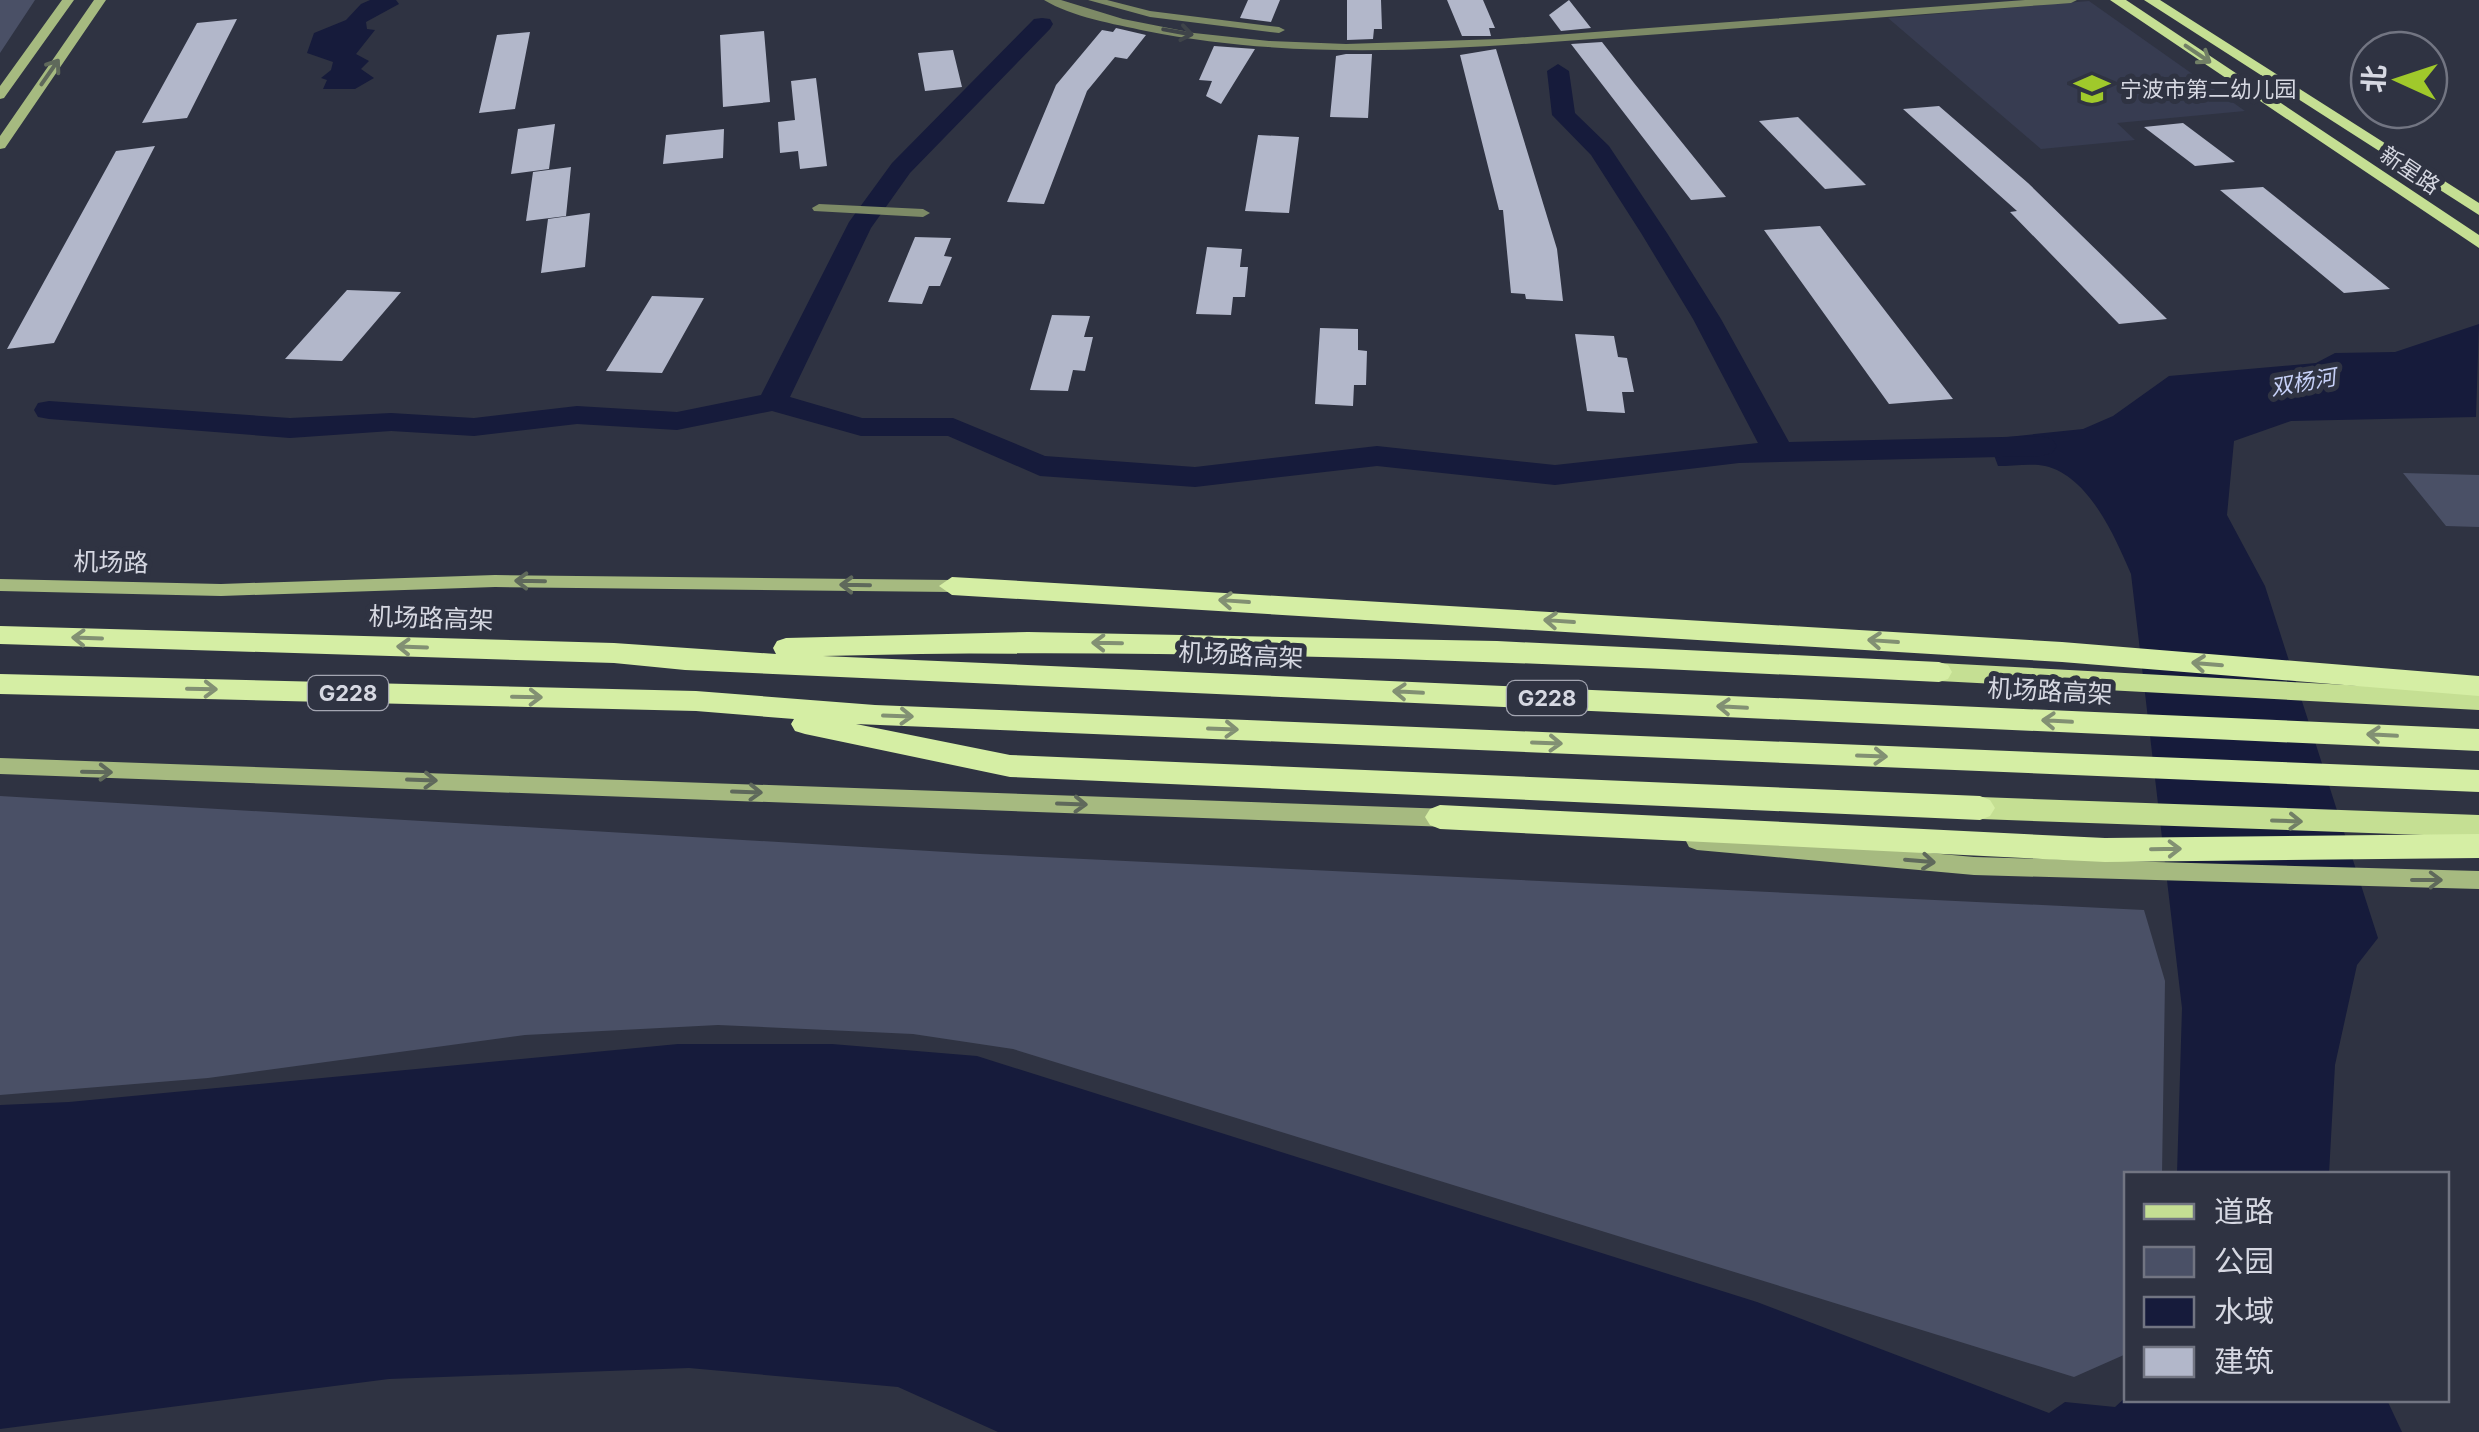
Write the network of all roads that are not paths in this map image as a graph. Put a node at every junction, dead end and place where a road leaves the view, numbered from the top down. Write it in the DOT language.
graph roads {
  1 [pos="68,0"];
  2 [pos="100,0"];
  3 [pos="1050,0"];
  4 [pos="1094,0"];
  5 [pos="1884,0"];
  6 [pos="2071,0"];
  7 [pos="2117,0"];
  8 [pos="2151,0"];
  9 [pos="1337,33"];
  10 [pos="1357,33"];
  11 [pos="0,95"];
  12 [pos="0,144"];
  13 [pos="819,208"];
  14 [pos="2479,210"];
  15 [pos="922,212"];
  16 [pos="2479,243"];
  17 [pos="0,585"];
  18 [pos="952,586"];
  19 [pos="0,635"];
  20 [pos="614,653"];
  21 [pos="1939,672"];
  22 [pos="0,684"];
  23 [pos="2479,688"];
  24 [pos="2304,690"];
  25 [pos="2479,700"];
  26 [pos="696,702"];
  27 [pos="2479,740"];
  28 [pos="0,766"];
  29 [pos="2479,781"];
  30 [pos="1980,808"];
  31 [pos="1440,817"];
  32 [pos="2479,826"];
  33 [pos="2479,846"];
  34 [pos="2479,880"];
  1 -- 11 [label="main road"];
  12 -- 2 [label="main road, one-way"];
  3 -- 6 [label="street, one-way"];
  4 -- 9 [label="street"];
  5 -- 10 [label="street"];
  7 -- 16 [label="main road, 新星路, one-way"];
  8 -- 14 [label="main road, 新星路"];
  13 -- 15 [label="street"];
  18 -- 17 [label="main road, 机场路, one-way"];
  23 -- 18 [label="highway, one-way"];
  20 -- 19 [label="highway, 机场路高架 / G228, one-way"];
  21 -- 20 [label="highway, one-way"];
  27 -- 20 [label="highway, 机场路高架 / G228, one-way"];
  21 -- 24 [label="main road"];
  22 -- 26 [label="highway, G228, one-way"];
  23 -- 24 [label="main road"];
  24 -- 25 [label="main road"];
  26 -- 29 [label="highway, G228, one-way"];
  26 -- 30 [label="highway"];
  28 -- 31 [label="main road, one-way"];
  30 -- 32 [label="main road, one-way"];
  31 -- 33 [label="highway, one-way"];
  31 -- 34 [label="main road, one-way"];
}
